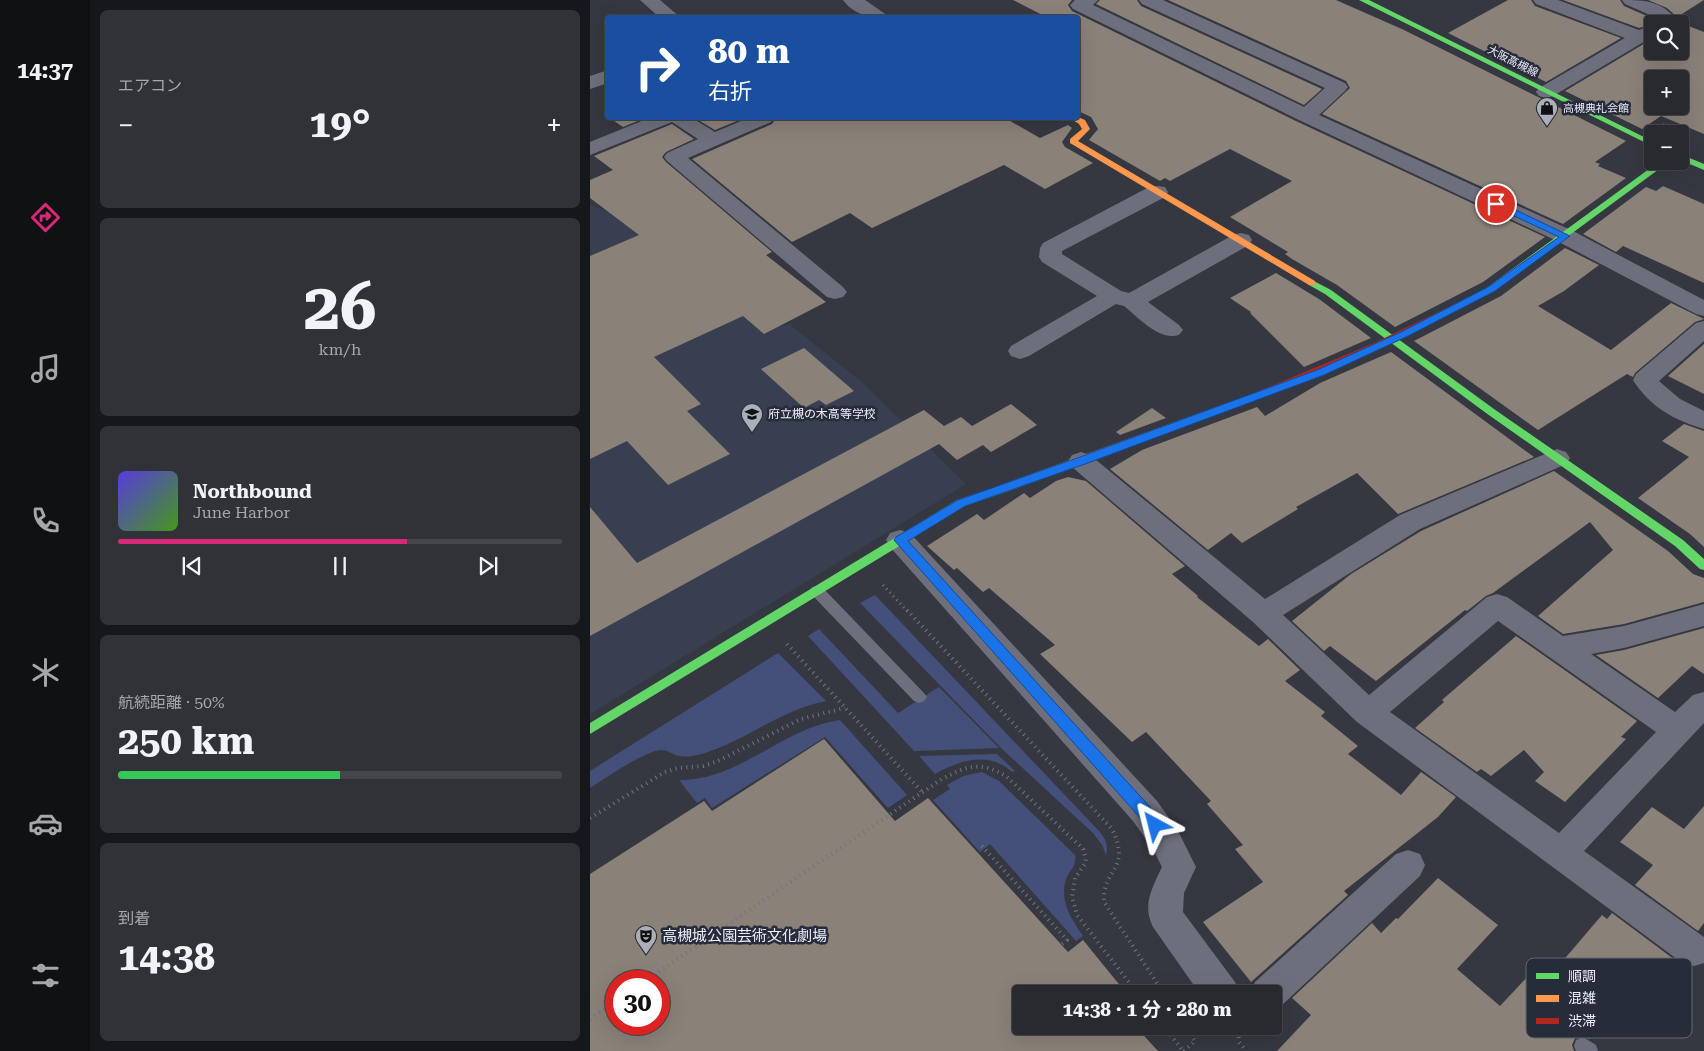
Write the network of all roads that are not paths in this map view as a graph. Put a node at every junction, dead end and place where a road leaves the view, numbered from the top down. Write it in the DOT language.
graph roads {
  1 [pos="649,0"];
  2 [pos="852,0"];
  3 [pos="1089,0"];
  4 [pos="1148,0"];
  5 [pos="1363,0"];
  6 [pos="1542,0"];
  7 [pos="1638,1"];
  8 [pos="668,15"];
  9 [pos="877,15"];
  10 [pos="1664,15"];
  11 [pos="1644,33"];
  12 [pos="1644,35"];
  13 [pos="1546,92"];
  14 [pos="1306,116"];
  15 [pos="660,120"];
  16 [pos="682,120"];
  17 [pos="759,120"];
  18 [pos="1078,120"];
  19 [pos="713,140"];
  20 [pos="1644,140"];
  21 [pos="590,149"];
  22 [pos="1689,161"];
  23 [pos="1704,167"];
  24 [pos="1654,170"];
  25 [pos="1157,192"];
  26 [pos="1565,236"];
  27 [pos="1241,240"];
  28 [pos="834,292"];
  29 [pos="1122,298"];
  30 [pos="1704,309"];
  31 [pos="1704,328"];
  32 [pos="1172,330"];
  33 [pos="1392,340"];
  34 [pos="1020,351"];
  35 [pos="1704,420"];
  36 [pos="1557,458"];
  37 [pos="1081,461"];
  38 [pos="900,540"];
  39 [pos="1704,566"];
  40 [pos="817,591"];
  41 [pos="1263,614"];
  42 [pos="1704,615"];
  43 [pos="1560,648"];
  44 [pos="919,698"];
  45 [pos="1704,704"];
  46 [pos="1368,713"];
  47 [pos="590,729"];
  48 [pos="1676,730"];
  49 [pos="1560,854"];
  50 [pos="1408,865"];
  51 [pos="1694,950"];
  52 [pos="1215,985"];
  53 [pos="1278,985"];
  1 -- 8 [label="street"];
  2 -- 9 [label="street"];
  3 -- 14 [label="street"];
  4 -- 14 [label="street"];
  5 -- 13 [label="street, 大阪高槻線"];
  6 -- 11 [label="street"];
  7 -- 10 [label="street"];
  12 -- 13 [label="street"];
  13 -- 20 [label="street, 大阪高槻線"];
  14 -- 26 [label="street"];
  15 -- 21 [label="street"];
  16 -- 19 [label="street"];
  17 -- 19 [label="street"];
  18 -- 25 [label="street"];
  19 -- 28 [label="street"];
  22 -- 23 [label="street"];
  24 -- 26 [label="street"];
  25 -- 27 [label="street"];
  25 -- 29 [label="street"];
  26 -- 30 [label="street"];
  26 -- 33 [label="street"];
  27 -- 29 [label="street"];
  27 -- 33 [label="street"];
  29 -- 32 [label="street"];
  29 -- 34 [label="street"];
  31 -- 35 [label="street"];
  33 -- 36 [label="street"];
  33 -- 37 [label="street"];
  36 -- 39 [label="street"];
  36 -- 41 [label="street"];
  37 -- 38 [label="street"];
  37 -- 41 [label="street"];
  38 -- 40 [label="street"];
  38 -- 52 [label="street"];
  40 -- 44 [label="lane"];
  40 -- 47 [label="street"];
  41 -- 46 [label="street"];
  42 -- 43 [label="street"];
  43 -- 46 [label="street"];
  43 -- 48 [label="street"];
  45 -- 48 [label="street"];
  46 -- 49 [label="street"];
  48 -- 49 [label="street"];
  49 -- 51 [label="street"];
  50 -- 53 [label="street"];
}
